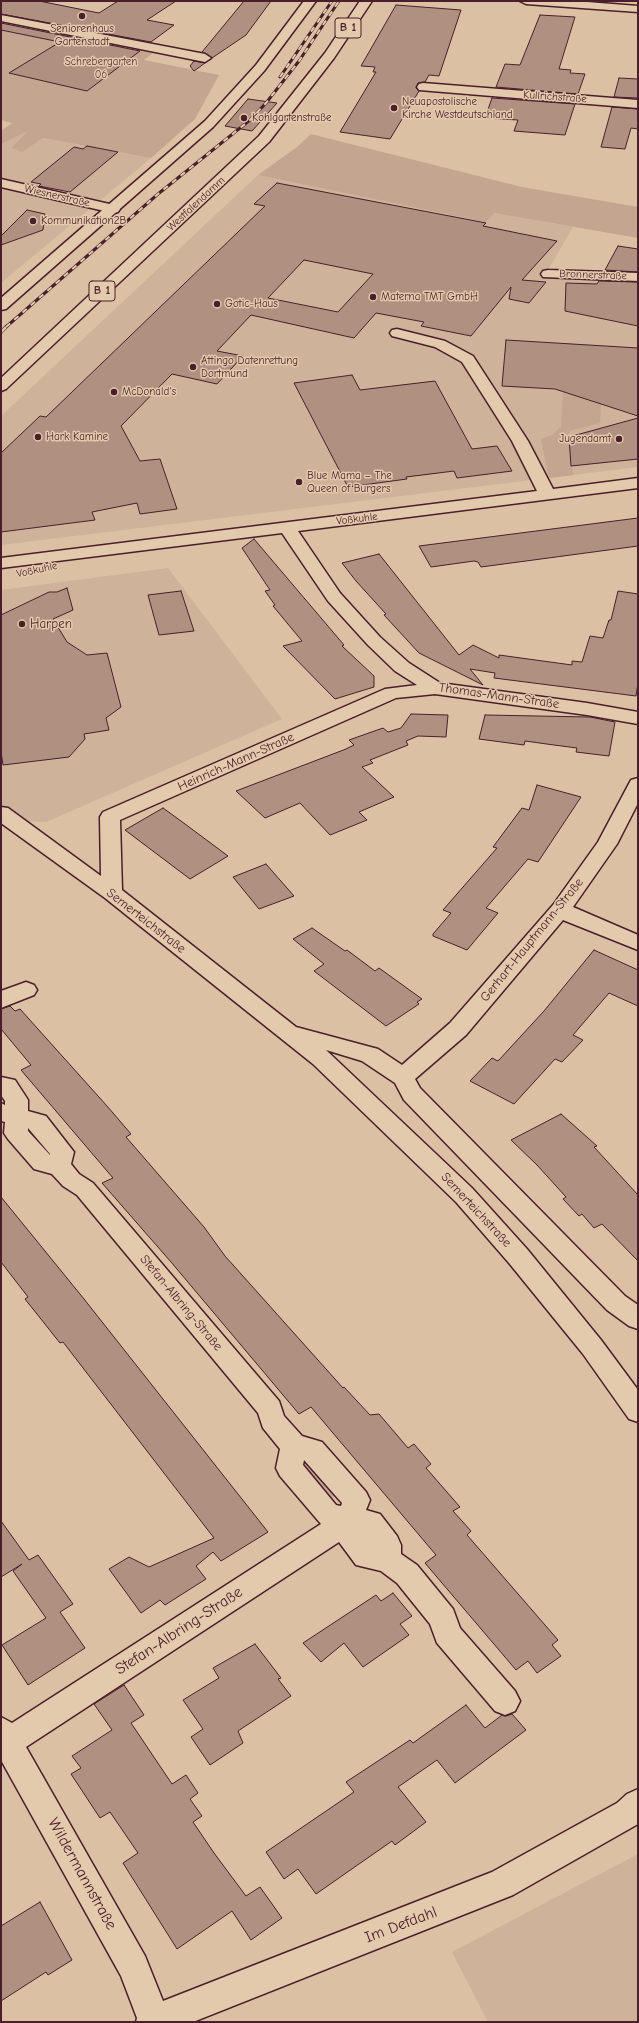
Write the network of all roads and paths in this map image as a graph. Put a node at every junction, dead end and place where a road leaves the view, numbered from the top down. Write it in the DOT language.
graph roads {
  1 [pos="310,1"];
  2 [pos="366,1"];
  3 [pos="526,1"];
  4 [pos="638,8"];
  5 [pos="1,18"];
  6 [pos="205,58"];
  7 [pos="424,87"];
  8 [pos="638,104"];
  9 [pos="1,183"];
  10 [pos="113,209"];
  11 [pos="548,274"];
  12 [pos="638,277"];
  13 [pos="1,306"];
  14 [pos="397,333"];
  15 [pos="1,386"];
  16 [pos="638,484"];
  17 [pos="548,495"];
  18 [pos="287,527"];
  19 [pos="166,544"];
  20 [pos="1,563"];
  21 [pos="1,577"];
  22 [pos="435,688"];
  23 [pos="638,718"];
  24 [pos="638,784"];
  25 [pos="1,813"];
  26 [pos="112,893"];
  27 [pos="560,910"];
  28 [pos="638,943"];
  29 [pos="26,990"];
  30 [pos="1,1000"];
  31 [pos="289,1032"];
  32 [pos="403,1077"];
  33 [pos="1,1085"];
  34 [pos="6,1117"];
  35 [pos="638,1319"];
  36 [pos="638,1410"];
  37 [pos="350,1520"];
  38 [pos="504,1701"];
  39 [pos="5,1737"];
  40 [pos="638,1804"];
  41 [pos="154,2022"];
  1 -- 10 [label="street"];
  2 -- 15 [label="street, Westfalendamm / B 1"];
  3 -- 4 [label="street"];
  5 -- 6 [label="street"];
  7 -- 8 [label="street, Kullrichstraße"];
  9 -- 10 [label="street, Wiesnerstraße"];
  10 -- 13 [label="street"];
  11 -- 12 [label="street, Bronnerstraße"];
  14 -- 17 [label="street"];
  16 -- 17 [label="street, Voßkuhle"];
  17 -- 18 [label="street, Voßkuhle"];
  18 -- 19 [label="street, Voßkuhle"];
  18 -- 22 [label="street, Thomas-Mann-Straße"];
  19 -- 20 [label="street, Voßkuhle"];
  19 -- 21 [label="street, Voßkuhle"];
  22 -- 23 [label="street, Thomas-Mann-Straße"];
  22 -- 26 [label="street, Heinrich-Mann-Straße"];
  24 -- 27 [label="street, Gerhart-Hauptmann-Straße"];
  25 -- 26 [label="street, Semerteichstraße"];
  26 -- 31 [label="street, Semerteichstraße"];
  27 -- 28 [label="street"];
  27 -- 32 [label="street, Gerhart-Hauptmann-Straße"];
  29 -- 30 [label="street"];
  31 -- 32 [label="street, Semerteichstraße"];
  31 -- 36 [label="street, Semerteichstraße"];
  32 -- 35 [label="street, Semerteichstraße"];
  33 -- 34 [label="street, Stefan-Albring-Straße"];
  34 -- 37 [label="street, Stefan-Albring-Straße"];
  37 -- 38 [label="street"];
  37 -- 39 [label="street, Stefan-Albring-Straße"];
  39 -- 41 [label="street, Wildermannstraße"];
  40 -- 41 [label="street, Im Defdahl"];
}
